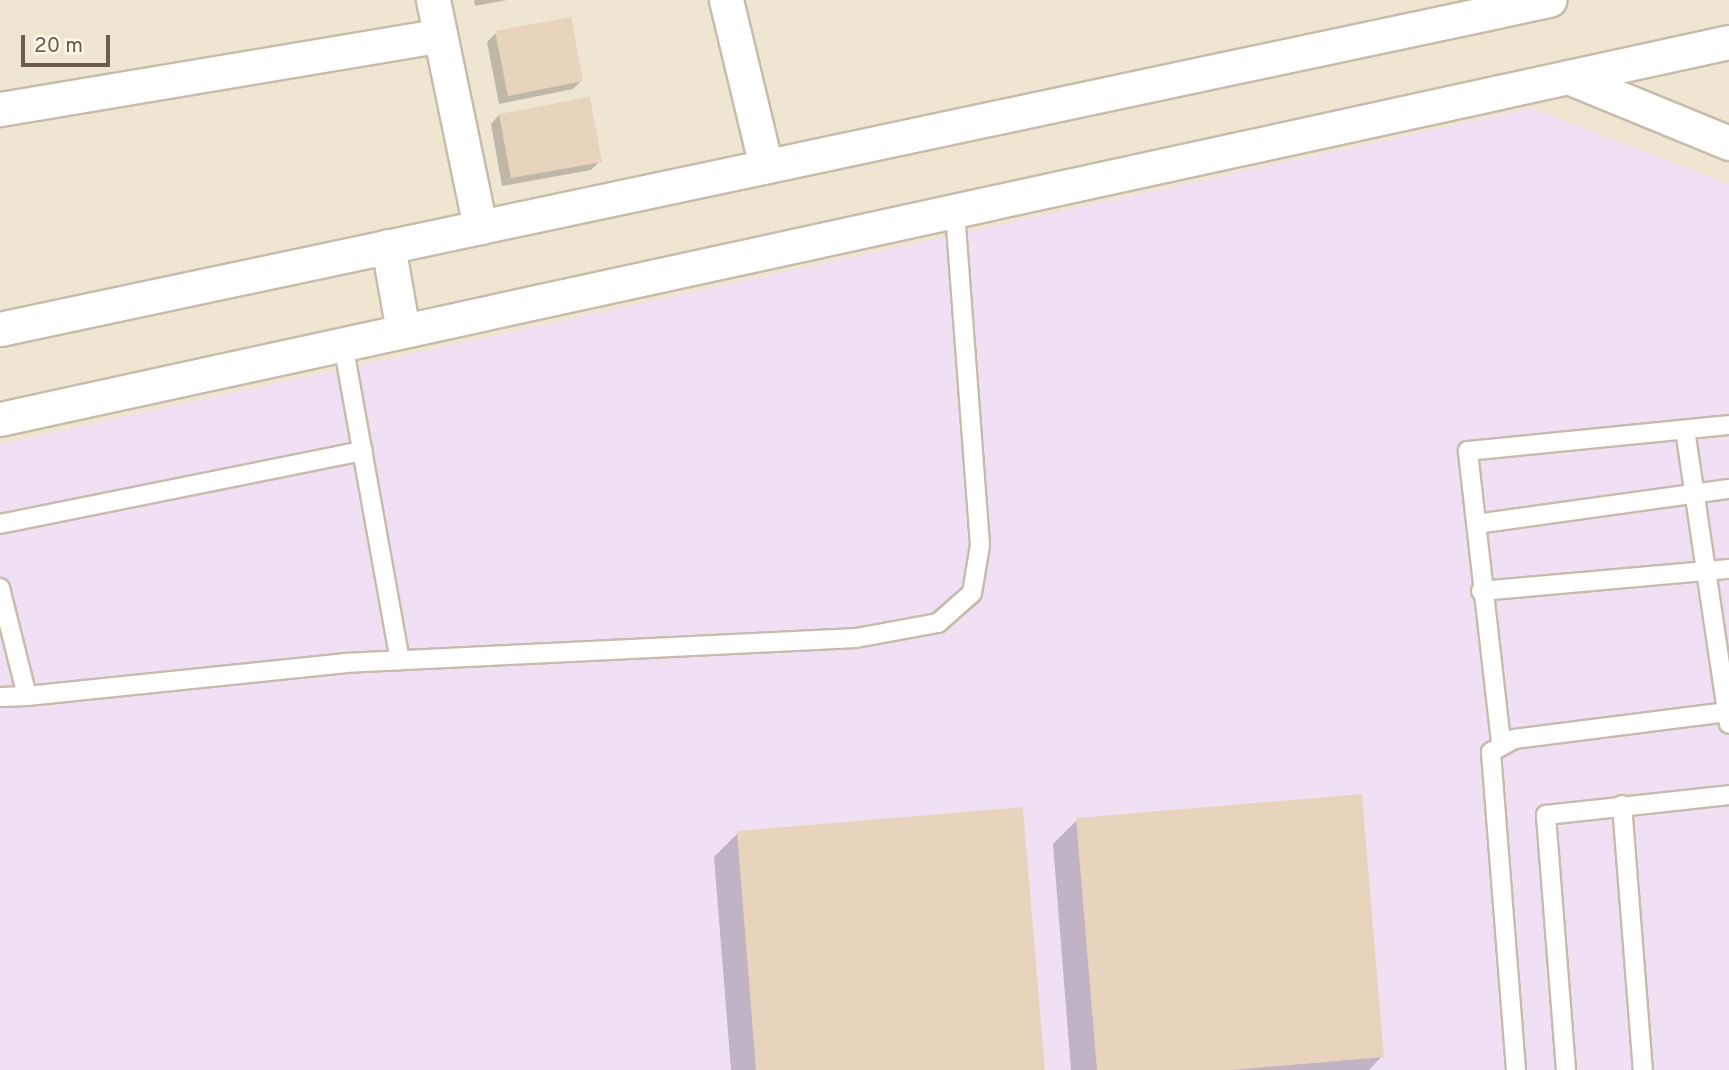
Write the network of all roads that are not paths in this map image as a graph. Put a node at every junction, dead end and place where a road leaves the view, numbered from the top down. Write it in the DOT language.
graph roads {
  1 [pos="433,0"];
  2 [pos="726,0"];
  3 [pos="1549,0"];
  4 [pos="440,35"];
  5 [pos="1729,41"];
  6 [pos="1568,77"];
  7 [pos="0,109"];
  8 [pos="1729,143"];
  9 [pos="766,166"];
  10 [pos="955,211"];
  11 [pos="480,227"];
  12 [pos="388,246"];
  13 [pos="0,330"];
  14 [pos="403,331"];
  15 [pos="343,344"];
  16 [pos="0,419"];
  17 [pos="1729,425"];
  18 [pos="1685,430"];
  19 [pos="363,451"];
  20 [pos="1729,489"];
  21 [pos="1692,492"];
  22 [pos="0,524"];
  23 [pos="1476,524"];
  24 [pos="1729,569"];
  25 [pos="1704,571"];
  26 [pos="0,588"];
  27 [pos="1481,591"];
  28 [pos="400,660"];
  29 [pos="27,696"];
  30 [pos="0,698"];
  31 [pos="1728,717"];
  32 [pos="1501,742"];
  33 [pos="1729,795"];
  34 [pos="1622,805"];
  35 [pos="1516,1070"];
  36 [pos="1566,1070"];
  37 [pos="1643,1070"];
  1 -- 4 [label="street"];
  2 -- 9 [label="street"];
  3 -- 9 [label="street"];
  4 -- 7 [label="street"];
  4 -- 11 [label="street"];
  5 -- 6 [label="street"];
  6 -- 8 [label="street"];
  6 -- 10 [label="street"];
  9 -- 11 [label="street"];
  10 -- 14 [label="street"];
  10 -- 28 [label="lane"];
  11 -- 12 [label="street"];
  12 -- 13 [label="street"];
  12 -- 14 [label="street"];
  14 -- 15 [label="street"];
  15 -- 16 [label="street"];
  15 -- 19 [label="lane"];
  17 -- 18 [label="lane"];
  18 -- 21 [label="lane"];
  18 -- 23 [label="lane"];
  19 -- 22 [label="lane"];
  19 -- 28 [label="lane"];
  20 -- 21 [label="lane"];
  21 -- 23 [label="lane"];
  21 -- 25 [label="lane"];
  23 -- 27 [label="lane"];
  24 -- 25 [label="lane"];
  25 -- 27 [label="lane"];
  25 -- 31 [label="lane"];
  26 -- 29 [label="lane"];
  27 -- 32 [label="lane"];
  28 -- 29 [label="lane"];
  29 -- 30 [label="lane"];
  31 -- 32 [label="lane"];
  32 -- 35 [label="lane"];
  33 -- 34 [label="lane"];
  34 -- 36 [label="lane"];
  34 -- 37 [label="lane"];
}
